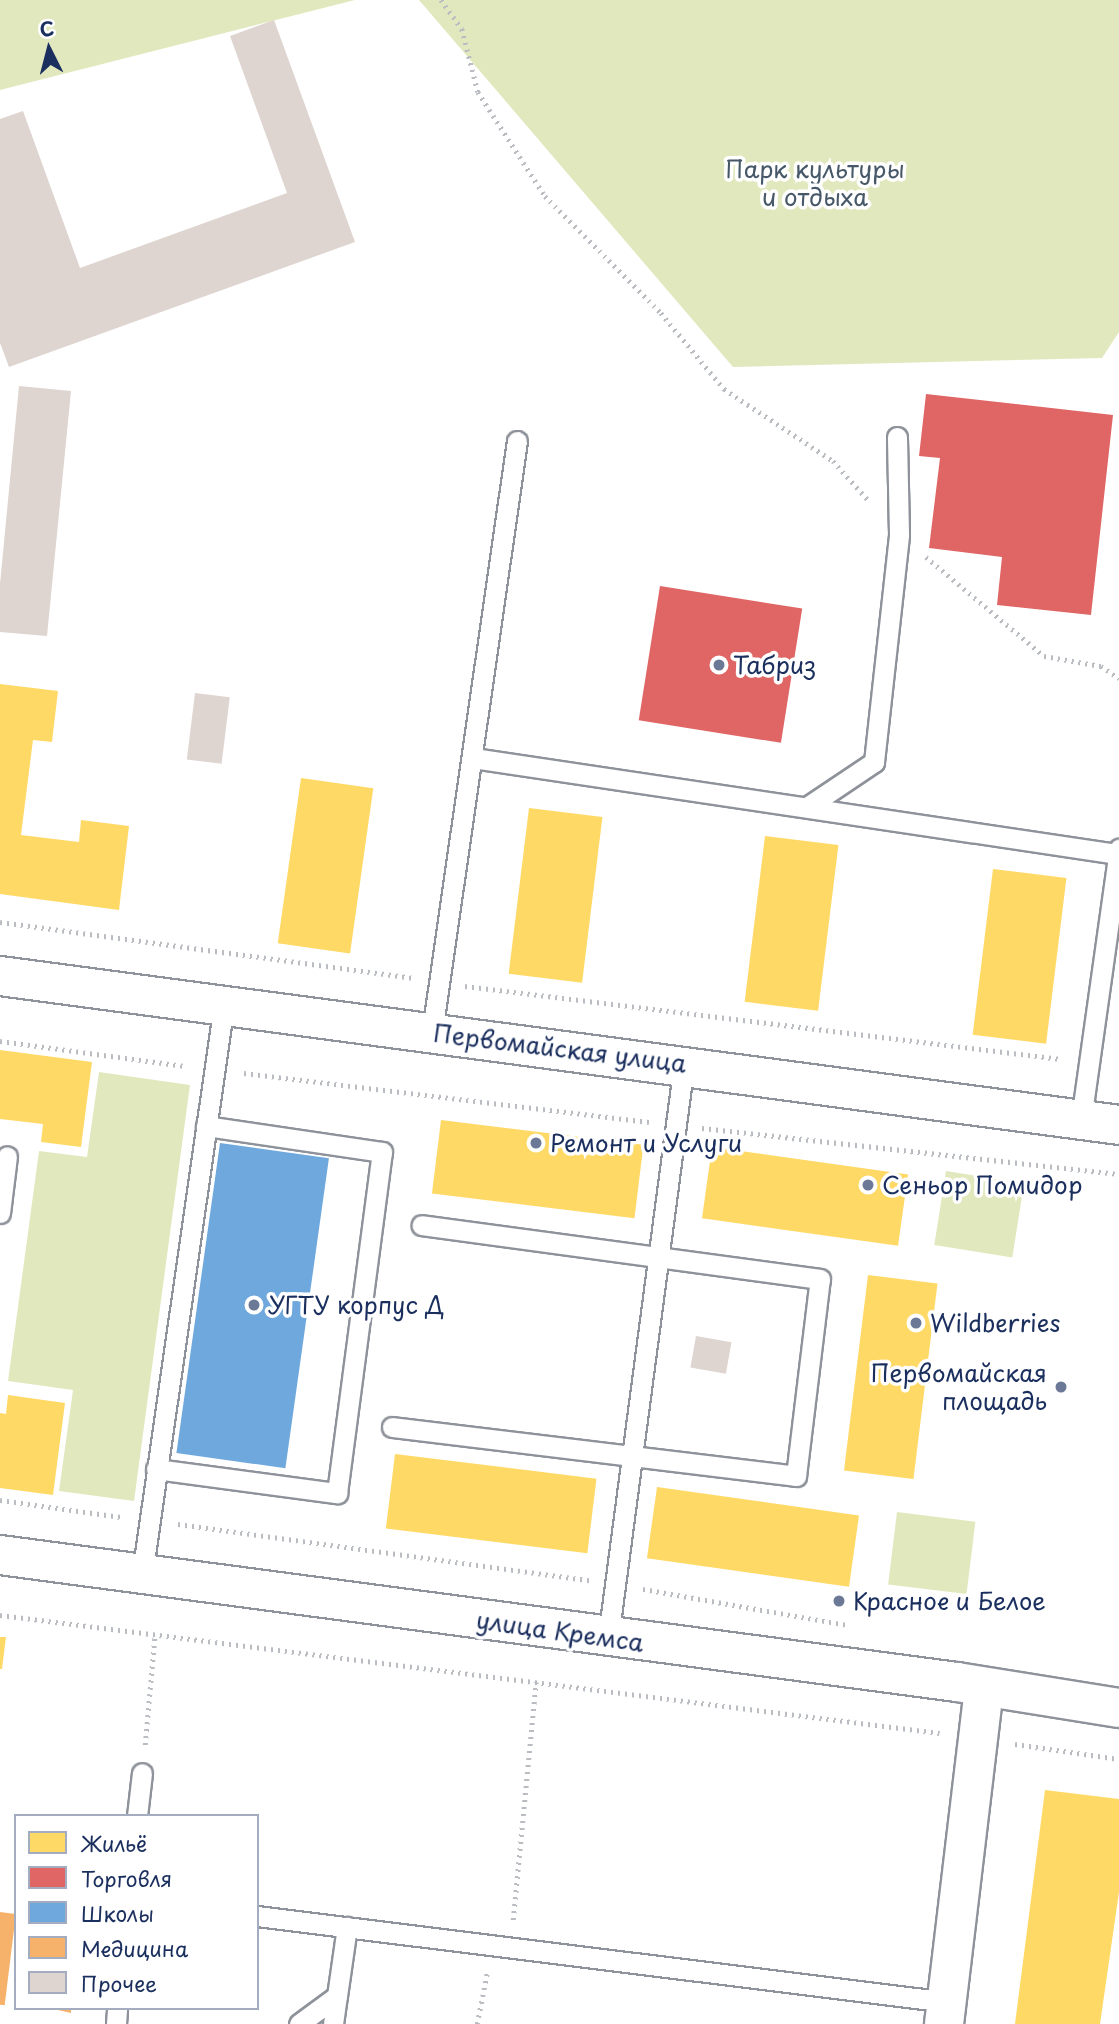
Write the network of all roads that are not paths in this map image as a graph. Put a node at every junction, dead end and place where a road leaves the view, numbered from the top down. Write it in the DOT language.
graph roads {
  1 [pos="897,437"];
  2 [pos="517,441"];
  3 [pos="473,758"];
  4 [pos="807,807"];
  5 [pos="1119,851"];
  6 [pos="0,976"];
  7 [pos="224,1004"];
  8 [pos="432,1032"];
  9 [pos="684,1064"];
  10 [pos="1081,1120"];
  11 [pos="1119,1125"];
  12 [pos="206,1126"];
  13 [pos="7,1156"];
  14 [pos="0,1213"];
  15 [pos="422,1225"];
  16 [pos="658,1256"];
  17 [pos="391,1427"];
  18 [pos="631,1459"];
  19 [pos="156,1469"];
  20 [pos="0,1555"];
  21 [pos="142,1575"];
  22 [pos="608,1638"];
  23 [pos="984,1687"];
  24 [pos="1119,1708"];
  25 [pos="142,1773"];
  26 [pos="137,1814"];
  27 [pos="259,1916"];
  28 [pos="347,1927"];
  29 [pos="337,1996"];
  30 [pos="945,2013"];
  31 [pos="299,2024"];
  32 [pos="333,2024"];
  1 -- 4 [label="lane"];
  2 -- 3 [label="lane"];
  3 -- 4 [label="lane"];
  3 -- 8 [label="lane"];
  4 -- 5 [label="lane"];
  5 -- 10 [label="lane"];
  6 -- 7 [label="street, Первомайская улица"];
  7 -- 8 [label="street, Первомайская улица"];
  7 -- 12 [label="lane"];
  8 -- 9 [label="street, Первомайская улица"];
  9 -- 10 [label="street, Первомайская улица"];
  9 -- 16 [label="lane"];
  10 -- 11 [label="street, Первомайская улица"];
  12 -- 19 [label="lane"];
  12 -- 19 [label="lane"];
  13 -- 14 [label="lane"];
  15 -- 16 [label="lane"];
  16 -- 18 [label="lane"];
  16 -- 18 [label="lane"];
  17 -- 18 [label="lane"];
  18 -- 22 [label="lane"];
  19 -- 21 [label="lane"];
  20 -- 21 [label="street, улица Кремса"];
  21 -- 22 [label="street, улица Кремса"];
  22 -- 23 [label="street, улица Кремса"];
  23 -- 24 [label="street, улица Кремса"];
  23 -- 30 [label="street"];
  25 -- 26 [label="lane"];
  27 -- 28 [label="lane"];
  28 -- 29 [label="lane"];
  28 -- 30 [label="lane"];
  29 -- 31 [label="lane"];
  29 -- 32 [label="lane"];
}
